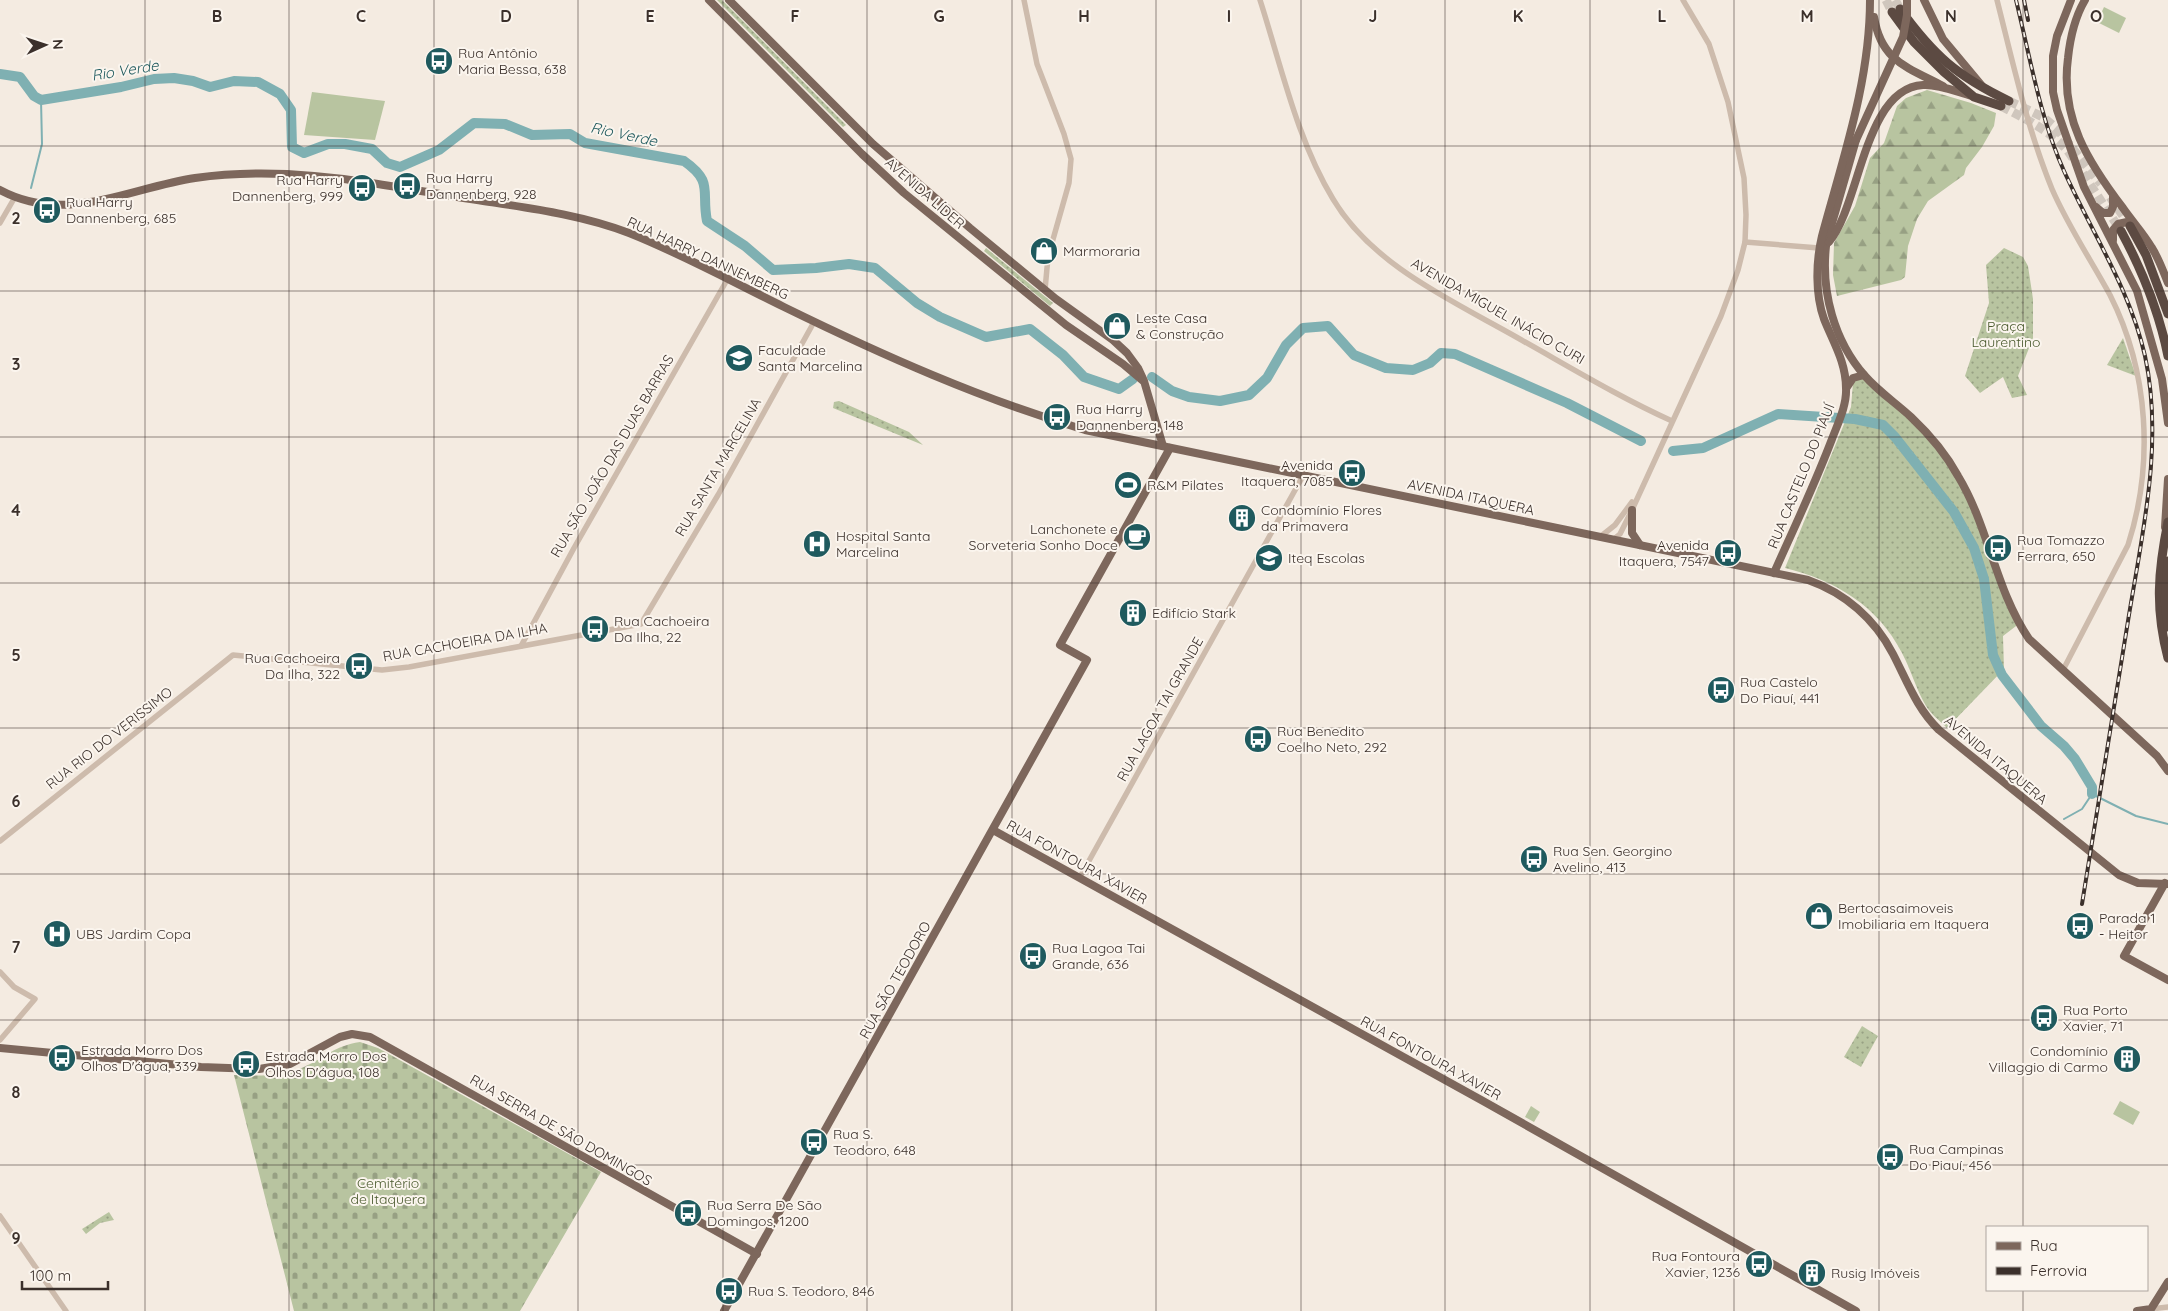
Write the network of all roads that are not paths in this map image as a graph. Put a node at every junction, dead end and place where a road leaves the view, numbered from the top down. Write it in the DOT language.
graph roads {
  1 [pos="709,0"];
  2 [pos="729,0"];
  3 [pos="1024,0"];
  4 [pos="1260,0"];
  5 [pos="1683,0"];
  6 [pos="1871,0"];
  7 [pos="1907,0"];
  8 [pos="1924,0"];
  9 [pos="1997,0"];
  10 [pos="2071,0"];
  11 [pos="2085,0"];
  12 [pos="1984,89"];
  13 [pos="1950,90"];
  14 [pos="1974,97"];
  15 [pos="0,190"];
  16 [pos="2112,195"];
  17 [pos="14,197"];
  18 [pos="2093,204"];
  19 [pos="0,223"];
  20 [pos="2134,227"];
  21 [pos="2121,231"];
  22 [pos="1745,242"];
  23 [pos="2114,244"];
  24 [pos="1823,246"];
  25 [pos="728,280"];
  26 [pos="2168,283"];
  27 [pos="1045,290"];
  28 [pos="2168,314"];
  29 [pos="814,322"];
  30 [pos="2168,356"];
  31 [pos="1856,362"];
  32 [pos="1844,368"];
  33 [pos="1864,375"];
  34 [pos="1144,381"];
  35 [pos="1846,387"];
  36 [pos="1672,421"];
  37 [pos="2168,423"];
  38 [pos="1167,447"];
  39 [pos="1304,474"];
  40 [pos="2168,480"];
  41 [pos="1636,496"];
  42 [pos="1632,510"];
  43 [pos="2168,522"];
  44 [pos="2166,534"];
  45 [pos="1600,537"];
  46 [pos="1614,539"];
  47 [pos="1640,545"];
  48 [pos="2168,561"];
  49 [pos="1774,573"];
  50 [pos="641,624"];
  51 [pos="2168,627"];
  52 [pos="521,646"];
  53 [pos="233,655"];
  54 [pos="2168,658"];
  55 [pos="2063,670"];
  56 [pos="2168,771"];
  57 [pos="993,830"];
  58 [pos="0,841"];
  59 [pos="1080,877"];
  60 [pos="2167,883"];
  61 [pos="2151,884"];
  62 [pos="2158,896"];
  63 [pos="0,972"];
  64 [pos="2168,980"];
  65 [pos="0,1040"];
  66 [pos="0,1048"];
  67 [pos="0,1216"];
  68 [pos="757,1254"];
  69 [pos="2168,1282"];
  70 [pos="2168,1307"];
  71 [pos="2152,1309"];
  72 [pos="66,1311"];
  73 [pos="724,1311"];
  74 [pos="1856,1311"];
  75 [pos="2137,1311"];
  1 -- 34 [label="main road, AVENIDA LÍDER"];
  2 -- 27 [label="main road, AVENIDA LÍDER"];
  3 -- 27 [label="street"];
  4 -- 36 [label="street, AVENIDA MIGUEL INÁCIO CURI"];
  5 -- 22 [label="street"];
  6 -- 13 [label="main road"];
  6 -- 24 [label="main road"];
  7 -- 24 [label="main road, bridge"];
  8 -- 12 [label="main road"];
  9 -- 55 [label="street"];
  10 -- 18 [label="main road"];
  11 -- 16 [label="main road"];
  12 -- 14 [label="highway"];
  12 -- 14 [label="highway"];
  13 -- 14 [label="main road"];
  13 -- 24 [label="main road"];
  15 -- 17 [label="main road, RUA HARRY DANNEMBERG"];
  16 -- 18 [label="main road"];
  16 -- 20 [label="main road"];
  17 -- 19 [label="street"];
  17 -- 25 [label="main road, RUA HARRY DANNEMBERG"];
  18 -- 23 [label="main road"];
  20 -- 23 [label="main road"];
  20 -- 26 [label="main road"];
  20 -- 28 [label="highway"];
  21 -- 30 [label="highway"];
  22 -- 24 [label="street"];
  22 -- 36 [label="street"];
  23 -- 37 [label="main road"];
  24 -- 31 [label="main road"];
  24 -- 32 [label="main road, RUA CASTELO DO PIAUÍ"];
  25 -- 29 [label="main road, RUA HARRY DANNEMBERG"];
  25 -- 52 [label="street, RUA SÃO JOÃO DAS DUAS BARRAS"];
  27 -- 34 [label="main road"];
  29 -- 38 [label="main road, RUA HARRY DANNEMBERG"];
  29 -- 50 [label="street, RUA SANTA MARCELINA"];
  31 -- 32 [label="main road"];
  31 -- 33 [label="main road"];
  32 -- 35 [label="main road, RUA CASTELO DO PIAUÍ"];
  33 -- 35 [label="main road"];
  33 -- 55 [label="main road"];
  34 -- 38 [label="main road"];
  35 -- 49 [label="main road, RUA CASTELO DO PIAUÍ"];
  36 -- 41 [label="street"];
  38 -- 39 [label="main road, AVENIDA ITAQUERA"];
  38 -- 57 [label="main road, RUA SÃO TEODORO"];
  39 -- 45 [label="main road, AVENIDA ITAQUERA"];
  39 -- 59 [label="street, RUA LAGOA TAI GRANDE"];
  40 -- 44 [label="main road"];
  41 -- 42 [label="street"];
  41 -- 45 [label="street"];
  42 -- 46 [label="street"];
  42 -- 47 [label="main road"];
  43 -- 44 [label="highway"];
  44 -- 54 [label="highway"];
  45 -- 46 [label="main road, AVENIDA ITAQUERA"];
  46 -- 47 [label="main road, AVENIDA ITAQUERA"];
  47 -- 49 [label="main road, AVENIDA ITAQUERA"];
  48 -- 51 [label="highway"];
  49 -- 61 [label="main road, AVENIDA ITAQUERA"];
  50 -- 52 [label="street, RUA CACHOEIRA DA ILHA"];
  52 -- 53 [label="street, RUA CACHOEIRA DA ILHA"];
  53 -- 58 [label="street, RUA RIO DO VERISSIMO"];
  55 -- 56 [label="main road"];
  57 -- 59 [label="main road, RUA FONTOURA XAVIER"];
  57 -- 68 [label="main road, RUA SÃO TEODORO"];
  59 -- 74 [label="main road, RUA FONTOURA XAVIER"];
  60 -- 61 [label="main road, AVENIDA ITAQUERA"];
  60 -- 62 [label="main road"];
  61 -- 62 [label="main road"];
  62 -- 64 [label="main road"];
  63 -- 65 [label="street"];
  66 -- 68 [label="main road, RUA SERRA DE SÃO DOMINGOS"];
  67 -- 72 [label="street"];
  68 -- 73 [label="main road, RUA SÃO TEODORO"];
  69 -- 71 [label="main road"];
  70 -- 71 [label="street"];
  71 -- 75 [label="main road"];
}
